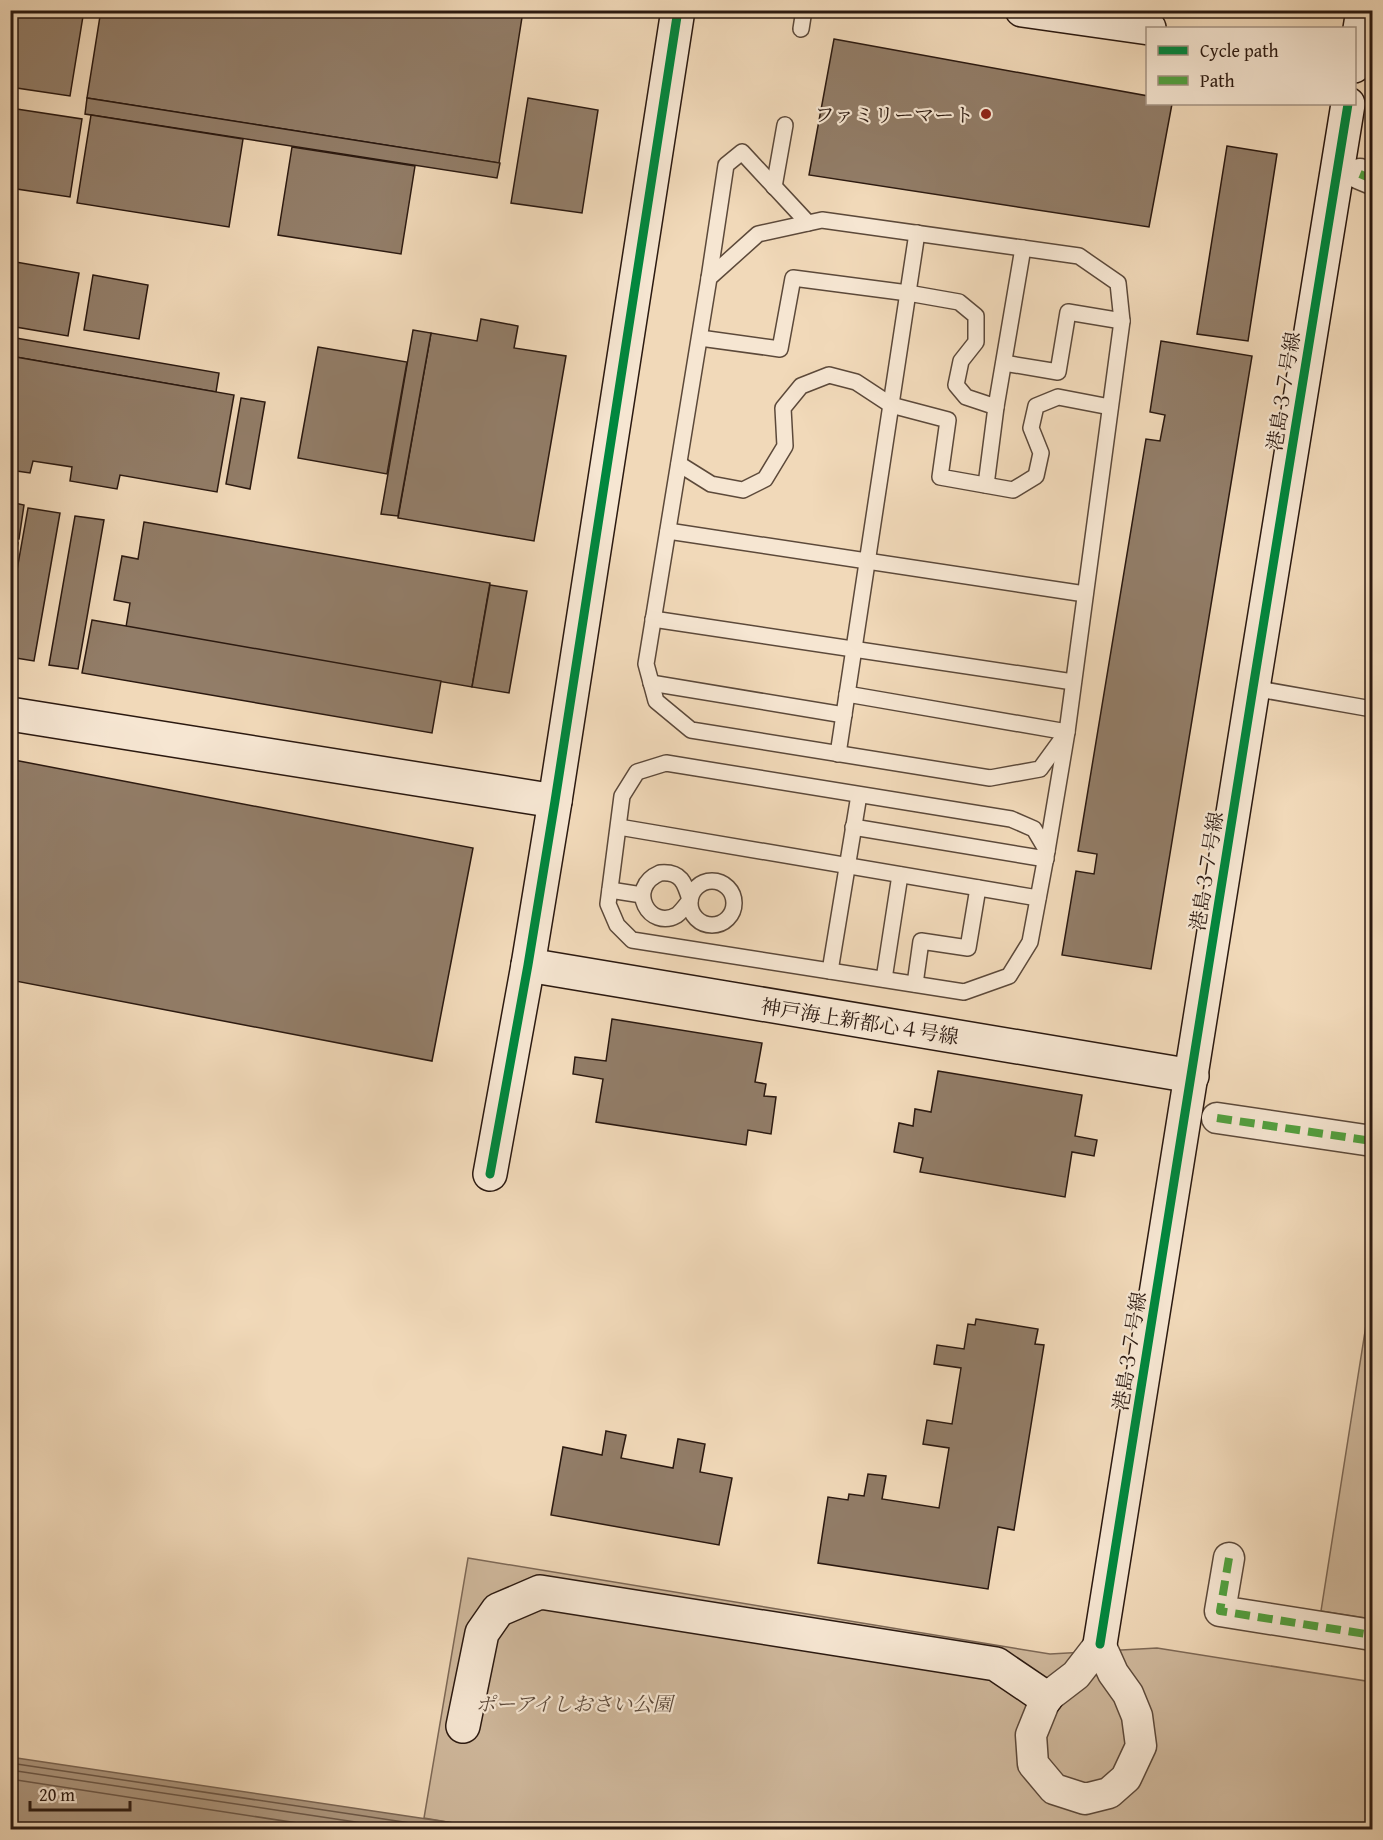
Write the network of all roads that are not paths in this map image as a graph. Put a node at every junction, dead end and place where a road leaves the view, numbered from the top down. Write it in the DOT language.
graph roads {
  1 [pos="678,10"];
  2 [pos="804,10"];
  3 [pos="1022,10"];
  4 [pos="1363,10"];
  5 [pos="1146,28"];
  6 [pos="801,29"];
  7 [pos="1359,61"];
  8 [pos="1348,105"];
  9 [pos="785,125"];
  10 [pos="774,187"];
  11 [pos="808,223"];
  12 [pos="917,233"];
  13 [pos="1023,248"];
  14 [pos="709,278"];
  15 [pos="908,293"];
  16 [pos="1122,321"];
  17 [pos="700,338"];
  18 [pos="1004,363"];
  19 [pos="891,405"];
  20 [pos="996,407"];
  21 [pos="1110,407"];
  22 [pos="679,464"];
  23 [pos="986,485"];
  24 [pos="668,531"];
  25 [pos="867,561"];
  26 [pos="1085,594"];
  27 [pos="653,619"];
  28 [pos="854,649"];
  29 [pos="1073,682"];
  30 [pos="651,683"];
  31 [pos="1253,688"];
  32 [pos="847,694"];
  33 [pos="1372,709"];
  34 [pos="10,714"];
  35 [pos="844,715"];
  36 [pos="1067,732"];
  37 [pos="838,754"];
  38 [pos="858,795"];
  39 [pos="555,801"];
  40 [pos="618,827"];
  41 [pos="853,827"];
  42 [pos="1047,855"];
  43 [pos="847,866"];
  44 [pos="900,874"];
  45 [pos="978,888"];
  46 [pos="610,890"];
  47 [pos="642,895"];
  48 [pos="1038,898"];
  49 [pos="528,966"];
  50 [pos="830,971"];
  51 [pos="884,979"];
  52 [pos="915,984"];
  53 [pos="1192,1076"];
  54 [pos="1217,1118"];
  55 [pos="1372,1142"];
  56 [pos="490,1174"];
  57 [pos="1228,1558"];
  58 [pos="1372,1635"];
  59 [pos="1100,1644"];
  60 [pos="1046,1698"];
  61 [pos="463,1726"];
  1 -- 39 [label="street"];
  2 -- 6 [label="lane"];
  3 -- 5 [label="street"];
  4 -- 7 [label="street"];
  8 -- 31 [label="street, 港島３７号線"];
  9 -- 10 [label="lane"];
  10 -- 11 [label="lane"];
  10 -- 14 [label="lane"];
  11 -- 12 [label="lane"];
  11 -- 14 [label="lane"];
  12 -- 13 [label="lane"];
  12 -- 15 [label="lane"];
  13 -- 16 [label="lane"];
  13 -- 18 [label="lane"];
  14 -- 17 [label="lane"];
  15 -- 17 [label="lane"];
  15 -- 19 [label="lane"];
  15 -- 20 [label="lane"];
  16 -- 18 [label="lane"];
  16 -- 21 [label="lane"];
  17 -- 22 [label="lane"];
  18 -- 20 [label="lane"];
  19 -- 22 [label="lane"];
  19 -- 23 [label="lane"];
  19 -- 25 [label="lane"];
  20 -- 23 [label="lane"];
  21 -- 23 [label="lane"];
  21 -- 26 [label="lane"];
  22 -- 24 [label="lane"];
  24 -- 25 [label="lane"];
  24 -- 27 [label="lane"];
  25 -- 26 [label="lane"];
  25 -- 28 [label="lane"];
  26 -- 29 [label="lane"];
  27 -- 28 [label="lane"];
  27 -- 30 [label="lane"];
  28 -- 29 [label="lane"];
  28 -- 32 [label="lane"];
  29 -- 36 [label="lane"];
  30 -- 35 [label="lane"];
  30 -- 37 [label="lane"];
  31 -- 33 [label="lane"];
  31 -- 53 [label="street, 港島３７号線"];
  32 -- 35 [label="lane"];
  32 -- 36 [label="lane"];
  34 -- 39 [label="street"];
  35 -- 37 [label="lane"];
  36 -- 37 [label="lane"];
  36 -- 42 [label="lane"];
  38 -- 40 [label="lane"];
  38 -- 41 [label="lane"];
  38 -- 42 [label="lane"];
  39 -- 49 [label="street"];
  40 -- 43 [label="lane"];
  40 -- 46 [label="lane"];
  41 -- 42 [label="lane"];
  41 -- 43 [label="lane"];
  42 -- 48 [label="lane"];
  43 -- 44 [label="lane"];
  43 -- 50 [label="lane"];
  44 -- 45 [label="lane"];
  44 -- 51 [label="lane"];
  45 -- 48 [label="lane"];
  45 -- 52 [label="lane"];
  46 -- 47 [label="lane"];
  46 -- 50 [label="lane"];
  47 -- 47 [label="lane"];
  48 -- 52 [label="lane"];
  49 -- 53 [label="street, 神戸海上新都心４号線"];
  49 -- 56 [label="street"];
  50 -- 51 [label="lane"];
  51 -- 52 [label="lane"];
  53 -- 59 [label="street, 港島３７号線"];
  54 -- 55 [label="street"];
  57 -- 58 [label="street"];
  59 -- 60 [label="street"];
  59 -- 60 [label="street"];
  60 -- 61 [label="street"];
}
